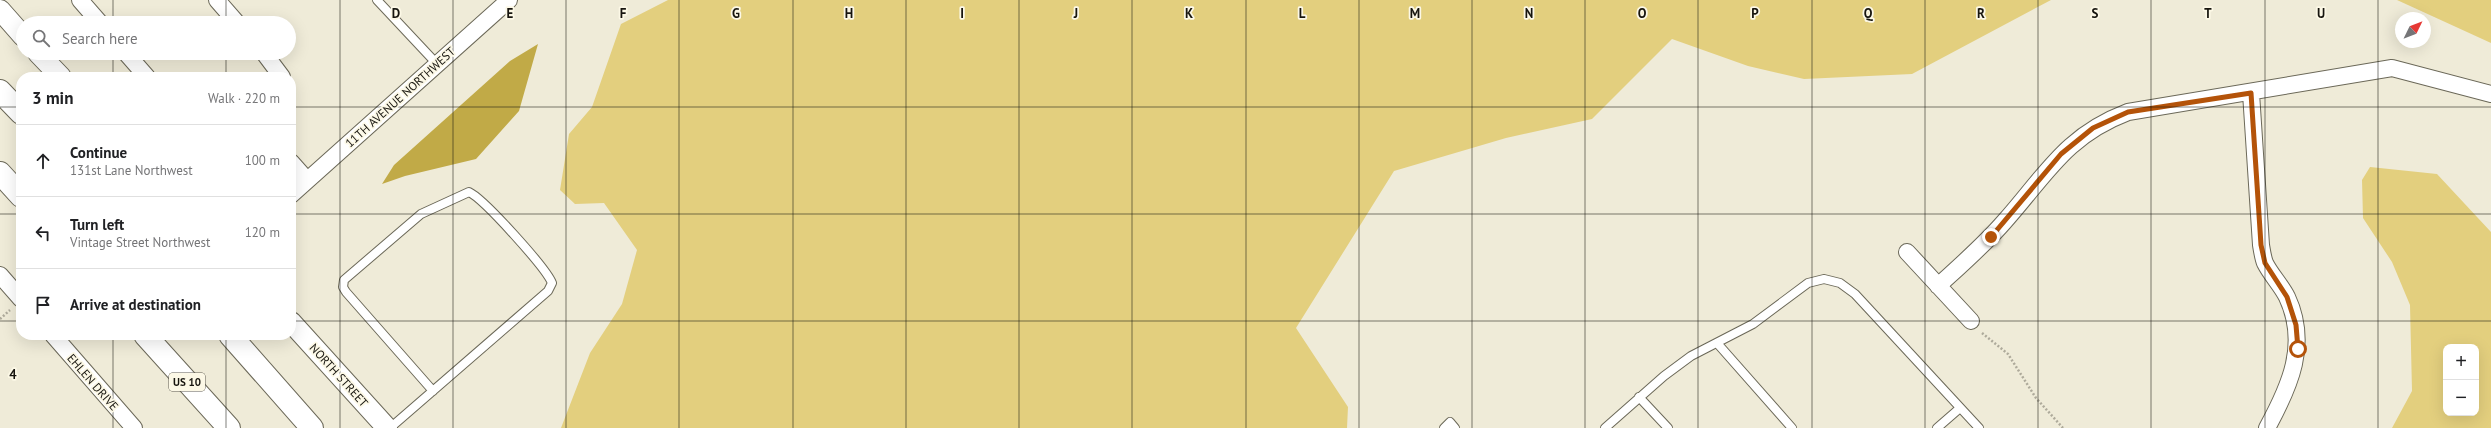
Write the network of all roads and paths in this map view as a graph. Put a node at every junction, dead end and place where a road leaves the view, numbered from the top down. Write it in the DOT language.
graph roads {
  1 [pos="80,0"];
  2 [pos="217,0"];
  3 [pos="379,0"];
  4 [pos="509,0"];
  5 [pos="0,10"];
  6 [pos="94,16"];
  7 [pos="232,16"];
  8 [pos="16,28"];
  9 [pos="45,60"];
  10 [pos="132,60"];
  11 [pos="269,60"];
  12 [pos="437,64"];
  13 [pos="56,72"];
  14 [pos="143,72"];
  15 [pos="278,72"];
  16 [pos="0,91"];
  17 [pos="2251,93"];
  18 [pos="2491,94"];
  19 [pos="16,108"];
  20 [pos="296,168"];
  21 [pos="0,173"];
  22 [pos="307,180"];
  23 [pos="296,190"];
  24 [pos="16,191"];
  25 [pos="1907,252"];
  26 [pos="0,275"];
  27 [pos="1938,286"];
  28 [pos="16,293"];
  29 [pos="1971,321"];
  30 [pos="296,328"];
  31 [pos="56,340"];
  32 [pos="149,340"];
  33 [pos="234,340"];
  34 [pos="1717,343"];
  35 [pos="433,391"];
  36 [pos="1639,397"];
  37 [pos="1960,408"];
  38 [pos="134,428"];
  39 [pos="228,428"];
  40 [pos="312,428"];
  41 [pos="387,428"];
  42 [pos="390,428"];
  43 [pos="1444,428"];
  44 [pos="1455,428"];
  45 [pos="1605,428"];
  46 [pos="1668,428"];
  47 [pos="1792,428"];
  48 [pos="1937,428"];
  49 [pos="1979,428"];
  50 [pos="2063,428"];
  51 [pos="2267,428"];
  1 -- 6 [label="street"];
  2 -- 7 [label="street"];
  3 -- 12 [label="lane"];
  4 -- 12 [label="street, 11TH AVENUE NORTHWEST"];
  5 -- 8 [label="street"];
  9 -- 13 [label="street"];
  10 -- 14 [label="street"];
  11 -- 15 [label="street"];
  12 -- 22 [label="street, 11TH AVENUE NORTHWEST"];
  16 -- 19 [label="highway"];
  17 -- 18 [label="street"];
  17 -- 27 [label="street"];
  17 -- 51 [label="street"];
  20 -- 22 [label="street"];
  21 -- 24 [label="highway"];
  22 -- 23 [label="street, 11TH AVENUE NORTHWEST"];
  25 -- 27 [label="street"];
  26 -- 28 [label="street"];
  27 -- 29 [label="street"];
  29 -- 50 [label="path"];
  30 -- 41 [label="street, NORTH STREET"];
  31 -- 38 [label="street, EHLEN DRIVE"];
  32 -- 39 [label="highway, US 10"];
  33 -- 40 [label="highway"];
  34 -- 36 [label="lane"];
  34 -- 37 [label="lane"];
  34 -- 47 [label="lane"];
  35 -- 35 [label="lane"];
  35 -- 42 [label="lane"];
  36 -- 45 [label="lane"];
  36 -- 46 [label="lane"];
  37 -- 48 [label="lane"];
  37 -- 49 [label="lane"];
  43 -- 44 [label="lane"];
}
